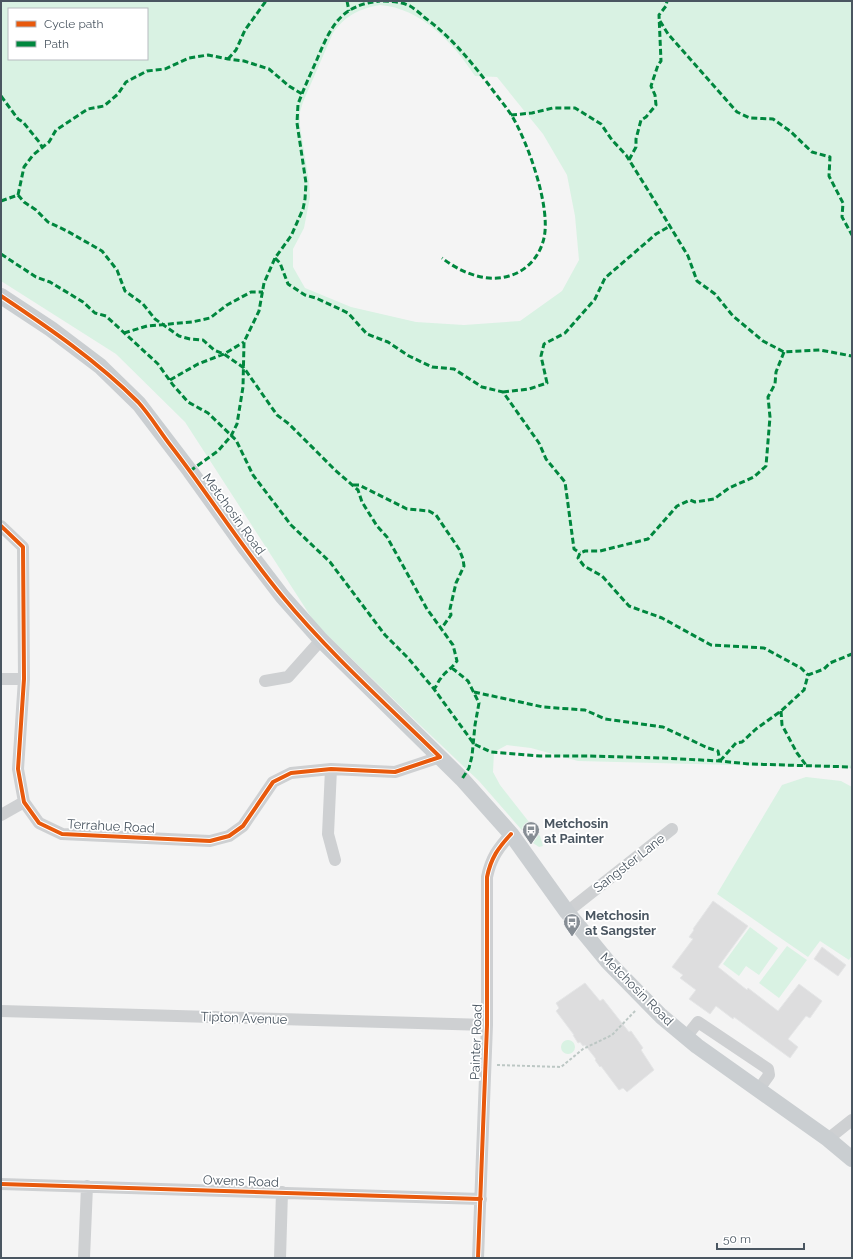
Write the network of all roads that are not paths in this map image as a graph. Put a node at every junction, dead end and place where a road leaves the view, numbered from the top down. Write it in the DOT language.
graph roads {
  1 [pos="1,296"];
  2 [pos="1,526"];
  3 [pos="321,640"];
  4 [pos="1,679"];
  5 [pos="24,679"];
  6 [pos="265,681"];
  7 [pos="440,757"];
  8 [pos="331,769"];
  9 [pos="24,802"];
  10 [pos="1,815"];
  11 [pos="672,829"];
  12 [pos="511,834"];
  13 [pos="335,860"];
  14 [pos="568,912"];
  15 [pos="1,1011"];
  16 [pos="487,1025"];
  17 [pos="686,1037"];
  18 [pos="759,1089"];
  19 [pos="852,1120"];
  20 [pos="828,1139"];
  21 [pos="852,1160"];
  22 [pos="1,1184"];
  23 [pos="87,1186"];
  24 [pos="282,1192"];
  25 [pos="481,1199"];
  26 [pos="84,1258"];
  27 [pos="280,1258"];
  28 [pos="478,1258"];
  1 -- 3 [label="main road, Metchosin Road"];
  2 -- 5 [label="street, Terrahue Road"];
  3 -- 6 [label="street"];
  3 -- 7 [label="main road, Metchosin Road"];
  4 -- 5 [label="street"];
  5 -- 9 [label="street, Terrahue Road"];
  7 -- 8 [label="street, Terrahue Road"];
  7 -- 12 [label="main road, Metchosin Road"];
  8 -- 9 [label="street, Terrahue Road"];
  8 -- 13 [label="street"];
  9 -- 10 [label="street"];
  11 -- 14 [label="street, Sangster Lane"];
  12 -- 14 [label="main road, Metchosin Road"];
  12 -- 16 [label="street, Painter Road"];
  14 -- 17 [label="main road, Metchosin Road"];
  15 -- 16 [label="street, Tipton Avenue"];
  16 -- 25 [label="street, Painter Road"];
  17 -- 18 [label="main road, Metchosin Road"];
  17 -- 18 [label="street"];
  18 -- 20 [label="main road, Metchosin Road"];
  19 -- 20 [label="street"];
  20 -- 21 [label="main road, Metchosin Road"];
  22 -- 23 [label="street, Owens Road"];
  23 -- 24 [label="street, Owens Road"];
  23 -- 26 [label="street"];
  24 -- 25 [label="street, Owens Road"];
  24 -- 27 [label="street"];
  25 -- 28 [label="street, Painter Road"];
}
